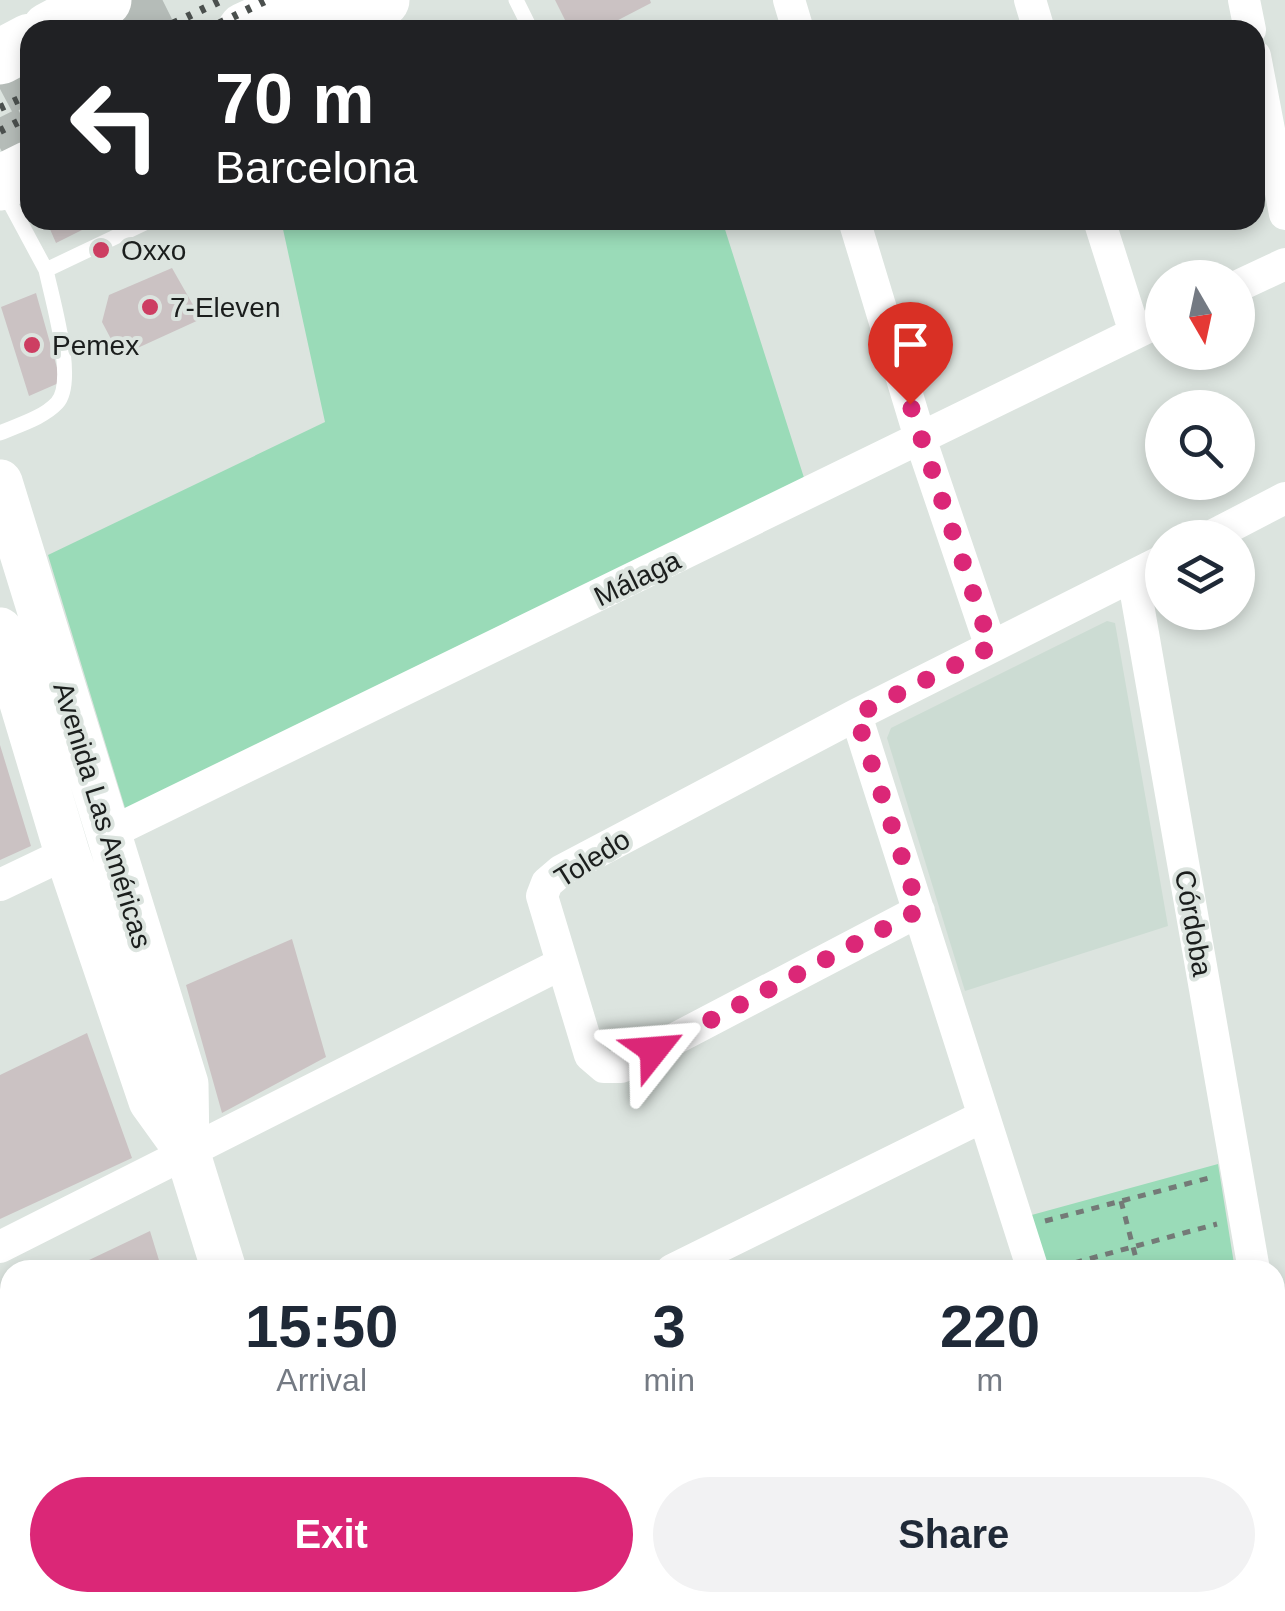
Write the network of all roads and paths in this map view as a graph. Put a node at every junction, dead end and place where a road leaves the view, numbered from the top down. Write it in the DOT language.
graph roads {
  1 [pos="104,0"];
  2 [pos="310,0"];
  3 [pos="382,0"];
  4 [pos="67,20"];
  5 [pos="267,20"];
  6 [pos="341,20"];
  7 [pos="1265,109"];
  8 [pos="0,184"];
  9 [pos="1285,214"];
  10 [pos="20,221"];
  11 [pos="25,230"];
  12 [pos="130,230"];
  13 [pos="857,230"];
  14 [pos="1104,230"];
  15 [pos="1285,264"];
  16 [pos="46,270"];
  17 [pos="1255,278"];
  18 [pos="1145,318"];
  19 [pos="1145,328"];
  20 [pos="0,433"];
  21 [pos="920,440"];
  22 [pos="0,482"];
  23 [pos="1285,498"];
  24 [pos="1243,520"];
  25 [pos="1145,570"];
  26 [pos="0,630"];
  27 [pos="1157,630"];
  28 [pos="991,647"];
  29 [pos="856,715"];
  30 [pos="110,832"];
  31 [pos="66,853"];
  32 [pos="0,886"];
  33 [pos="919,910"];
  34 [pos="562,964"];
  35 [pos="984,1116"];
  36 [pos="187,1151"];
  37 [pos="1215,1192"];
  38 [pos="1121,1201"];
  39 [pos="1218,1208"];
  40 [pos="1220,1223"];
  41 [pos="1030,1224"];
  42 [pos="1222,1239"];
  43 [pos="1132,1245"];
  44 [pos="0,1247"];
  45 [pos="221,1260"];
  46 [pos="692,1260"];
  47 [pos="1029,1260"];
  48 [pos="1083,1260"];
  49 [pos="1136,1260"];
  50 [pos="1252,1260"];
  1 -- 4 [label="highway"];
  2 -- 5 [label="highway"];
  3 -- 6 [label="highway"];
  7 -- 9 [label="street"];
  8 -- 10 [label="lane"];
  11 -- 16 [label="lane"];
  12 -- 16 [label="lane"];
  13 -- 21 [label="street"];
  14 -- 18 [label="street"];
  15 -- 17 [label="street"];
  16 -- 20 [label="lane"];
  19 -- 21 [label="street, Málaga"];
  21 -- 28 [label="street"];
  21 -- 30 [label="street, Málaga"];
  22 -- 30 [label="main road, Avenida Las Américas"];
  23 -- 24 [label="street"];
  25 -- 28 [label="street, Toledo"];
  26 -- 31 [label="main road, Avenida Las Américas"];
  27 -- 50 [label="street, Córdoba"];
  28 -- 29 [label="street, Toledo"];
  29 -- 33 [label="street"];
  29 -- 34 [label="street, Toledo"];
  30 -- 36 [label="main road, Avenida Las Américas"];
  31 -- 32 [label="street"];
  31 -- 36 [label="main road, Avenida Las Américas"];
  33 -- 34 [label="street"];
  33 -- 35 [label="street"];
  34 -- 36 [label="street"];
  35 -- 46 [label="street"];
  35 -- 47 [label="street"];
  36 -- 44 [label="street"];
  36 -- 45 [label="main road, Avenida Las Américas"];
  37 -- 38 [label="path"];
  38 -- 41 [label="path"];
  38 -- 43 [label="path"];
  39 -- 40 [label="path"];
  40 -- 42 [label="path"];
  40 -- 43 [label="path"];
  43 -- 48 [label="path"];
  43 -- 49 [label="path"];
}
